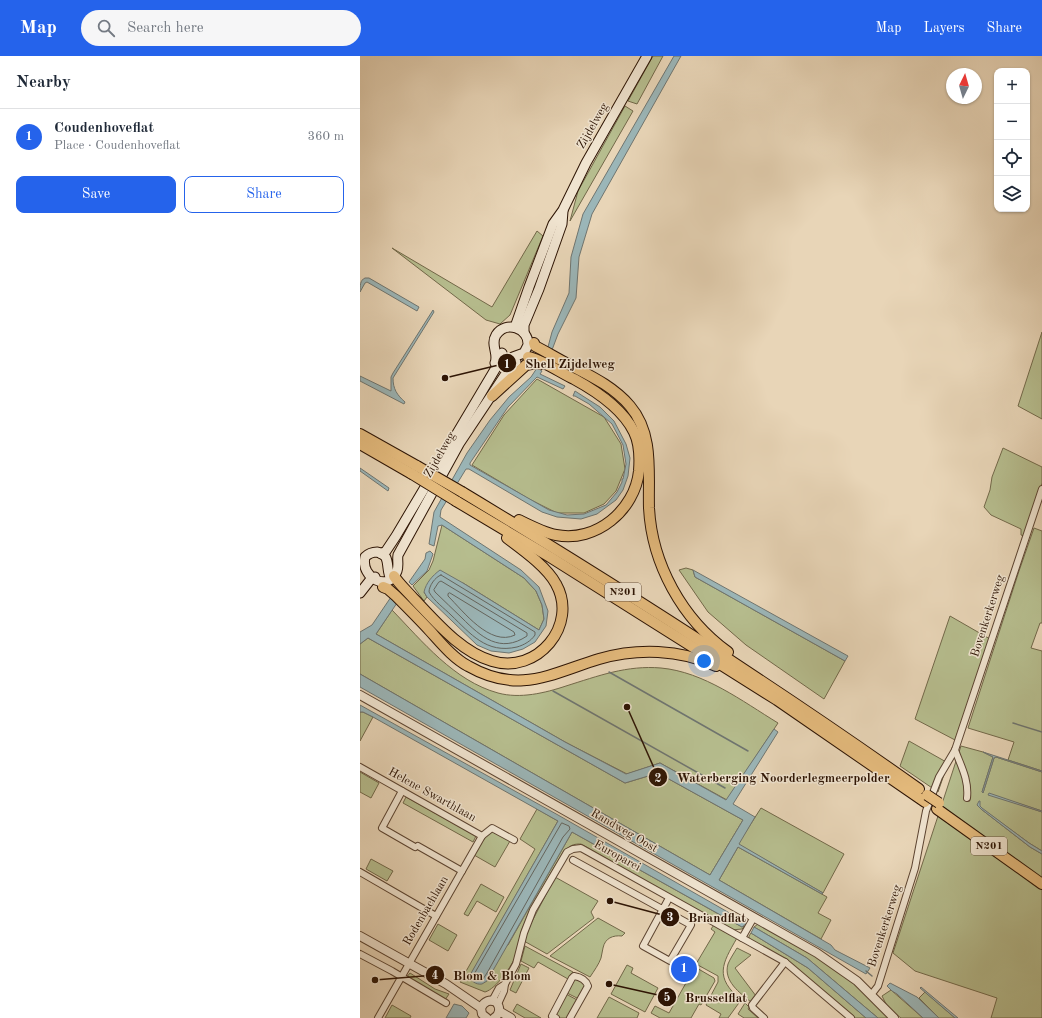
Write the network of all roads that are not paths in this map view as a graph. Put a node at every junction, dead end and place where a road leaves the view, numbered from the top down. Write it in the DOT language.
graph roads {
  1 [pos="646,56"];
  2 [pos="563,210"];
  3 [pos="512,327"];
  4 [pos="527,332"];
  5 [pos="531,348"];
  6 [pos="499,354"];
  7 [pos="512,361"];
  8 [pos="552,368"];
  9 [pos="492,396"];
  10 [pos="360,434"];
  11 [pos="360,444"];
  12 [pos="415,470"];
  13 [pos="1042,489"];
  14 [pos="462,492"];
  15 [pos="485,518"];
  16 [pos="387,554"];
  17 [pos="363,555"];
  18 [pos="362,575"];
  19 [pos="386,578"];
  20 [pos="360,595"];
  21 [pos="360,696"];
  22 [pos="780,698"];
  23 [pos="955,750"];
  24 [pos="360,767"];
  25 [pos="402,791"];
  26 [pos="967,798"];
  27 [pos="938,806"];
  28 [pos="482,836"];
  29 [pos="514,840"];
  30 [pos="573,860"];
  31 [pos="604,862"];
  32 [pos="462,871"];
  33 [pos="360,872"];
  34 [pos="598,873"];
  35 [pos="1042,877"];
  36 [pos="1042,884"];
  37 [pos="669,898"];
  38 [pos="663,910"];
  39 [pos="436,916"];
  40 [pos="754,917"];
  41 [pos="361,938"];
  42 [pos="742,938"];
  43 [pos="360,954"];
  44 [pos="785,962"];
  45 [pos="409,963"];
  46 [pos="401,977"];
  47 [pos="870,995"];
  48 [pos="446,1003"];
  49 [pos="493,1010"];
  50 [pos="378,1018"];
  51 [pos="487,1018"];
  52 [pos="511,1018"];
  53 [pos="556,1018"];
  54 [pos="570,1018"];
  55 [pos="764,1018"];
  56 [pos="851,1018"];
  57 [pos="894,1018"];
  1 -- 2 [label="main road, Zijdelweg"];
  2 -- 3 [label="main road, Zijdelweg"];
  2 -- 4 [label="main road, Zijdelweg"];
  3 -- 4 [label="main road"];
  3 -- 6 [label="main road"];
  4 -- 5 [label="main road"];
  5 -- 7 [label="main road"];
  5 -- 8 [label="highway, N201"];
  5 -- 22 [label="highway, N201"];
  6 -- 7 [label="main road"];
  6 -- 16 [label="main road, Zijdelweg"];
  7 -- 9 [label="main road, Zijdelweg"];
  8 -- 9 [label="highway, N201"];
  8 -- 14 [label="highway, N201"];
  9 -- 16 [label="main road, Zijdelweg"];
  10 -- 12 [label="highway, N201"];
  11 -- 12 [label="highway, N201"];
  12 -- 14 [label="highway, N201, bridge"];
  12 -- 15 [label="highway, N201, bridge"];
  13 -- 23 [label="street, Bovenkerkerweg"];
  14 -- 22 [label="highway, N201"];
  15 -- 19 [label="highway, N201"];
  15 -- 22 [label="highway, N201"];
  16 -- 17 [label="main road"];
  16 -- 19 [label="main road"];
  16 -- 19 [label="main road"];
  17 -- 18 [label="main road"];
  18 -- 19 [label="main road"];
  19 -- 20 [label="main road"];
  19 -- 20 [label="main road"];
  19 -- 22 [label="highway, N201"];
  21 -- 40 [label="street, Randweg Oost"];
  22 -- 27 [label="highway, N201"];
  23 -- 26 [label="street"];
  23 -- 47 [label="street, Bovenkerkerweg"];
  24 -- 25 [label="street, Helene Swarthlaan"];
  25 -- 28 [label="street, Helene Swarthlaan"];
  25 -- 32 [label="street, Rodenbachlaan"];
  27 -- 35 [label="highway, N201"];
  27 -- 36 [label="highway, N201"];
  28 -- 29 [label="street, Helene Swarthlaan"];
  28 -- 32 [label="street, Rodenbachlaan"];
  30 -- 34 [label="street"];
  31 -- 34 [label="street"];
  31 -- 37 [label="street, Europarei"];
  31 -- 49 [label="street, Europarei"];
  32 -- 39 [label="street, Rodenbachlaan"];
  33 -- 39 [label="street"];
  34 -- 38 [label="street"];
  37 -- 38 [label="street"];
  37 -- 42 [label="street, Europarei"];
  38 -- 38 [label="street"];
  39 -- 45 [label="street, Rodenbachlaan"];
  40 -- 42 [label="street"];
  40 -- 47 [label="street, Randweg Oost"];
  41 -- 45 [label="street"];
  42 -- 44 [label="street, Europarei"];
  43 -- 46 [label="street"];
  44 -- 55 [label="street"];
  44 -- 56 [label="street, Europarei"];
  45 -- 46 [label="street, Rodenbachlaan"];
  45 -- 49 [label="street"];
  46 -- 48 [label="street"];
  46 -- 50 [label="street, Rodenbachlaan"];
  47 -- 57 [label="street, Randweg Oost"];
  49 -- 51 [label="street"];
  49 -- 52 [label="street"];
  53 -- 54 [label="street"];
}
